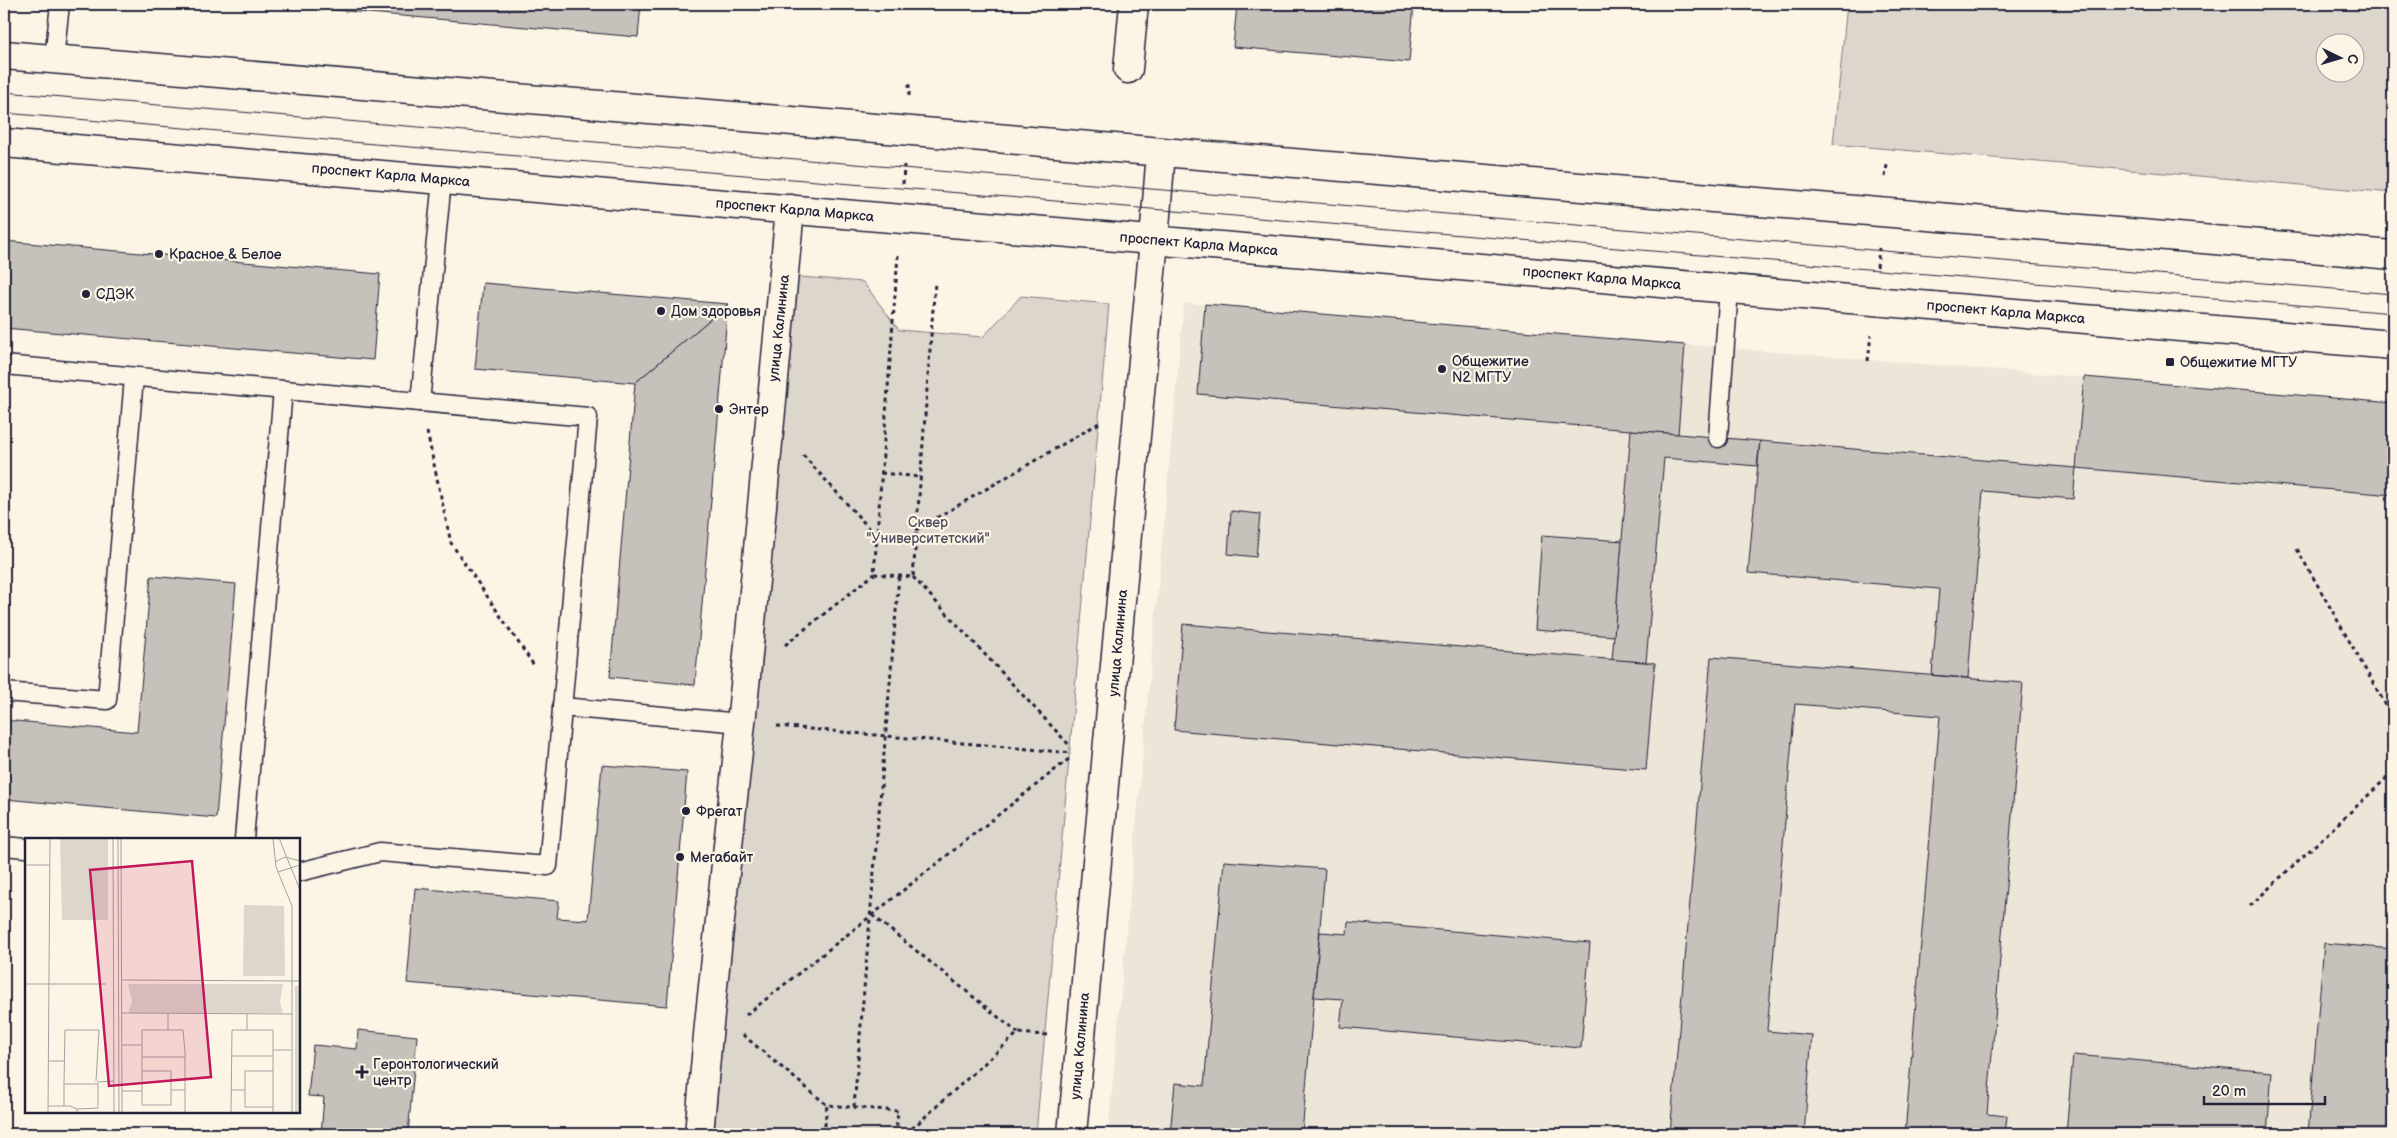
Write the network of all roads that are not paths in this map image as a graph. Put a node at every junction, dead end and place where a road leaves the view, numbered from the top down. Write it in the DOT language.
graph roads {
  1 [pos="60,4"];
  2 [pos="1134,4"];
  3 [pos="4,55"];
  4 [pos="54,59"];
  5 [pos="1128,69"];
  6 [pos="4,143"];
  7 [pos="1161,152"];
  8 [pos="442,180"];
  9 [pos="790,209"];
  10 [pos="1154,240"];
  11 [pos="2393,255"];
  12 [pos="1729,289"];
  13 [pos="2393,345"];
  14 [pos="4,366"];
  15 [pos="134,377"];
  16 [pos="283,390"];
  17 [pos="420,402"];
  18 [pos="1718,438"];
  19 [pos="4,692"];
  20 [pos="562,708"];
  21 [pos="741,723"];
  22 [pos="244,838"];
  23 [pos="4,846"];
  24 [pos="25,848"];
  25 [pos="300,872"];
  26 [pos="699,1134"];
  27 [pos="1072,1134"];
  1 -- 4 [label="lane"];
  2 -- 5 [label="main road"];
  3 -- 4 [label="main road"];
  4 -- 7 [label="main road"];
  6 -- 8 [label="main road, проспект Карла Маркса"];
  7 -- 10 [label="main road, улица Калинина"];
  7 -- 11 [label="main road"];
  8 -- 9 [label="main road, проспект Карла Маркса"];
  8 -- 17 [label="lane"];
  9 -- 10 [label="main road, проспект Карла Маркса"];
  9 -- 21 [label="main road, улица Калинина"];
  10 -- 12 [label="main road, проспект Карла Маркса"];
  10 -- 27 [label="main road, улица Калинина"];
  12 -- 13 [label="main road, проспект Карла Маркса"];
  12 -- 18 [label="lane"];
  14 -- 15 [label="lane"];
  15 -- 16 [label="lane"];
  15 -- 19 [label="lane"];
  16 -- 17 [label="lane"];
  16 -- 22 [label="lane"];
  17 -- 20 [label="lane"];
  20 -- 21 [label="lane"];
  20 -- 25 [label="lane"];
  21 -- 26 [label="main road, улица Калинина"];
  23 -- 24 [label="lane"];
}
